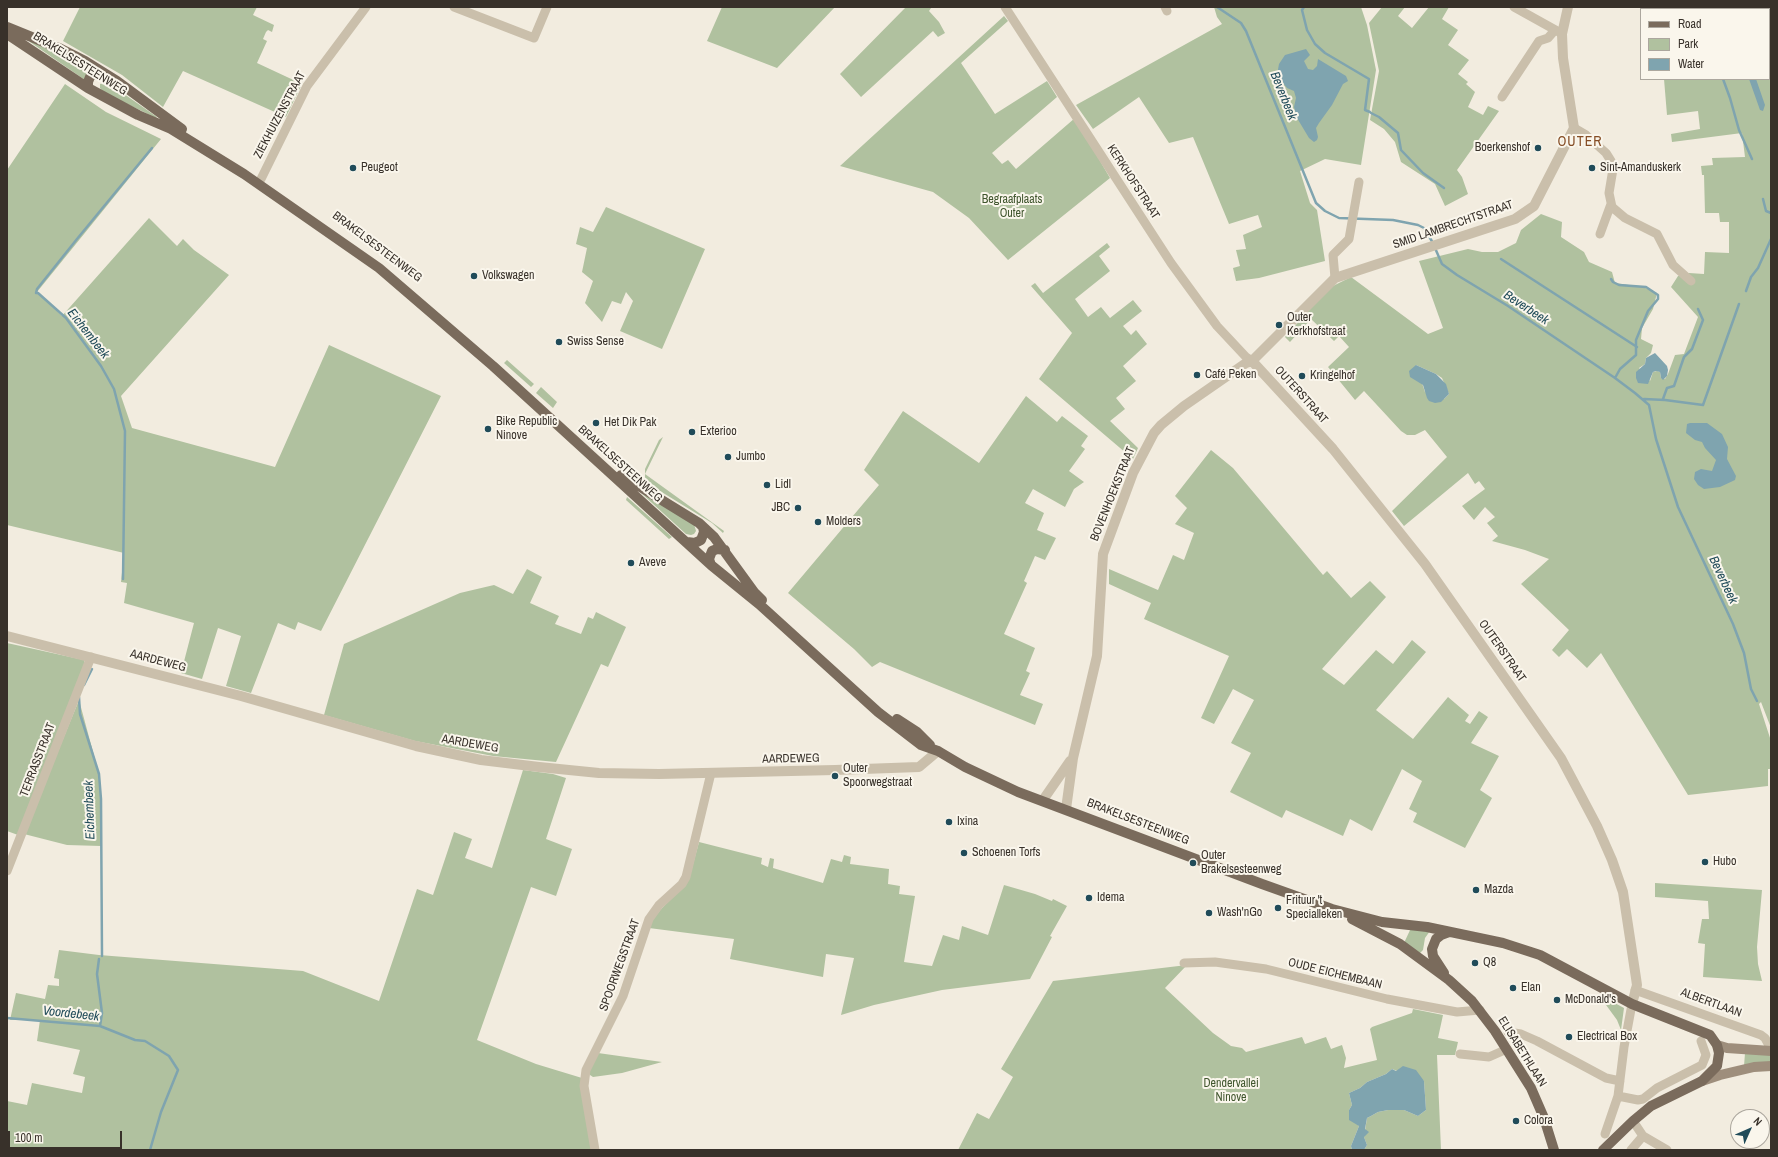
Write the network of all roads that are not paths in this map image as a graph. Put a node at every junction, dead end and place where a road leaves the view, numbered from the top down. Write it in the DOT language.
graph roads {
  1 [pos="366,7"];
  2 [pos="547,7"];
  3 [pos="1005,7"];
  4 [pos="1514,7"];
  5 [pos="1568,7"];
  6 [pos="459,8"];
  7 [pos="7,27"];
  8 [pos="1558,32"];
  9 [pos="7,34"];
  10 [pos="27,40"];
  11 [pos="100,71"];
  12 [pos="88,88"];
  13 [pos="1502,97"];
  14 [pos="1574,128"];
  15 [pos="261,179"];
  16 [pos="1359,182"];
  17 [pos="1611,204"];
  18 [pos="1600,234"];
  19 [pos="1335,278"];
  20 [pos="1691,281"];
  21 [pos="1252,361"];
  22 [pos="703,527"];
  23 [pos="686,542"];
  24 [pos="725,550"];
  25 [pos="711,565"];
  26 [pos="7,636"];
  27 [pos="91,657"];
  28 [pos="938,752"];
  29 [pos="1073,758"];
  30 [pos="711,773"];
  31 [pos="1043,800"];
  32 [pos="1066,809"];
  33 [pos="7,871"];
  34 [pos="1332,909"];
  35 [pos="1449,932"];
  36 [pos="1184,963"];
  37 [pos="1449,980"];
  38 [pos="1636,990"];
  39 [pos="1632,1004"];
  40 [pos="1480,1010"];
  41 [pos="1508,1032"];
  42 [pos="1701,1041"];
  43 [pos="1717,1045"];
  44 [pos="1507,1049"];
  45 [pos="1771,1050"];
  46 [pos="1460,1054"];
  47 [pos="1771,1066"];
  48 [pos="1620,1081"];
  49 [pos="1702,1081"];
  50 [pos="1618,1096"];
  51 [pos="1633,1120"];
  52 [pos="1605,1134"];
  53 [pos="1643,1136"];
  54 [pos="595,1150"];
  55 [pos="1554,1150"];
  56 [pos="1602,1150"];
  57 [pos="1631,1150"];
  58 [pos="1667,1150"];
  1 -- 15 [label="street, ZIEKHUIZENSTRAAT"];
  2 -- 6 [label="street"];
  3 -- 21 [label="street, KERKHOFSTRAAT"];
  4 -- 8 [label="street"];
  5 -- 8 [label="street"];
  7 -- 10 [label="main road, BRAKELSESTEENWEG"];
  8 -- 13 [label="street"];
  8 -- 14 [label="street"];
  9 -- 10 [label="main road, BRAKELSESTEENWEG"];
  10 -- 11 [label="main road, BRAKELSESTEENWEG"];
  10 -- 12 [label="main road, BRAKELSESTEENWEG"];
  11 -- 12 [label="main road"];
  11 -- 15 [label="main road, BRAKELSESTEENWEG"];
  12 -- 23 [label="main road, BRAKELSESTEENWEG"];
  14 -- 17 [label="street"];
  14 -- 19 [label="street, SMID LAMBRECHTSTRAAT"];
  15 -- 22 [label="main road, BRAKELSESTEENWEG"];
  16 -- 19 [label="street"];
  17 -- 18 [label="street"];
  17 -- 20 [label="street"];
  19 -- 21 [label="street, SMID LAMBRECHTSTRAAT"];
  21 -- 29 [label="street, BOVENHOEKSTRAAT"];
  21 -- 38 [label="street, OUTERSTRAAT"];
  22 -- 23 [label="main road"];
  22 -- 24 [label="main road, BRAKELSESTEENWEG"];
  23 -- 25 [label="main road, BRAKELSESTEENWEG"];
  24 -- 25 [label="main road"];
  24 -- 28 [label="main road, BRAKELSESTEENWEG"];
  25 -- 28 [label="main road, BRAKELSESTEENWEG"];
  26 -- 27 [label="street, AARDEWEG"];
  27 -- 30 [label="street, AARDEWEG"];
  27 -- 33 [label="street, TERRASSTRAAT"];
  28 -- 30 [label="street, AARDEWEG"];
  28 -- 31 [label="main road, BRAKELSESTEENWEG"];
  29 -- 31 [label="street, BOVENHOEKSTRAAT"];
  29 -- 32 [label="street, BOVENHOEKSTRAAT"];
  30 -- 54 [label="street, SPOORWEGSTRAAT"];
  31 -- 32 [label="main road, BRAKELSESTEENWEG"];
  32 -- 34 [label="main road, BRAKELSESTEENWEG"];
  34 -- 35 [label="main road, BRAKELSESTEENWEG"];
  34 -- 37 [label="main road, BRAKELSESTEENWEG"];
  35 -- 37 [label="main road"];
  35 -- 39 [label="main road, BRAKELSESTEENWEG"];
  36 -- 40 [label="street, OUDE EICHEMBAAN"];
  37 -- 40 [label="main road, ELISABETHLAAN"];
  38 -- 39 [label="street, OUTERSTRAAT"];
  38 -- 45 [label="street, ALBERTLAAN"];
  39 -- 43 [label="main road"];
  39 -- 48 [label="street"];
  40 -- 44 [label="main road, ELISABETHLAAN"];
  41 -- 48 [label="street"];
  42 -- 50 [label="street"];
  43 -- 45 [label="main road, ALBERTLAAN"];
  43 -- 49 [label="main road"];
  44 -- 46 [label="street"];
  44 -- 55 [label="main road, ELISABETHLAAN"];
  47 -- 49 [label="main road"];
  48 -- 50 [label="street"];
  49 -- 51 [label="main road"];
  50 -- 52 [label="street"];
  51 -- 53 [label="street"];
  51 -- 56 [label="main road"];
  53 -- 57 [label="street"];
  53 -- 58 [label="street"];
}
